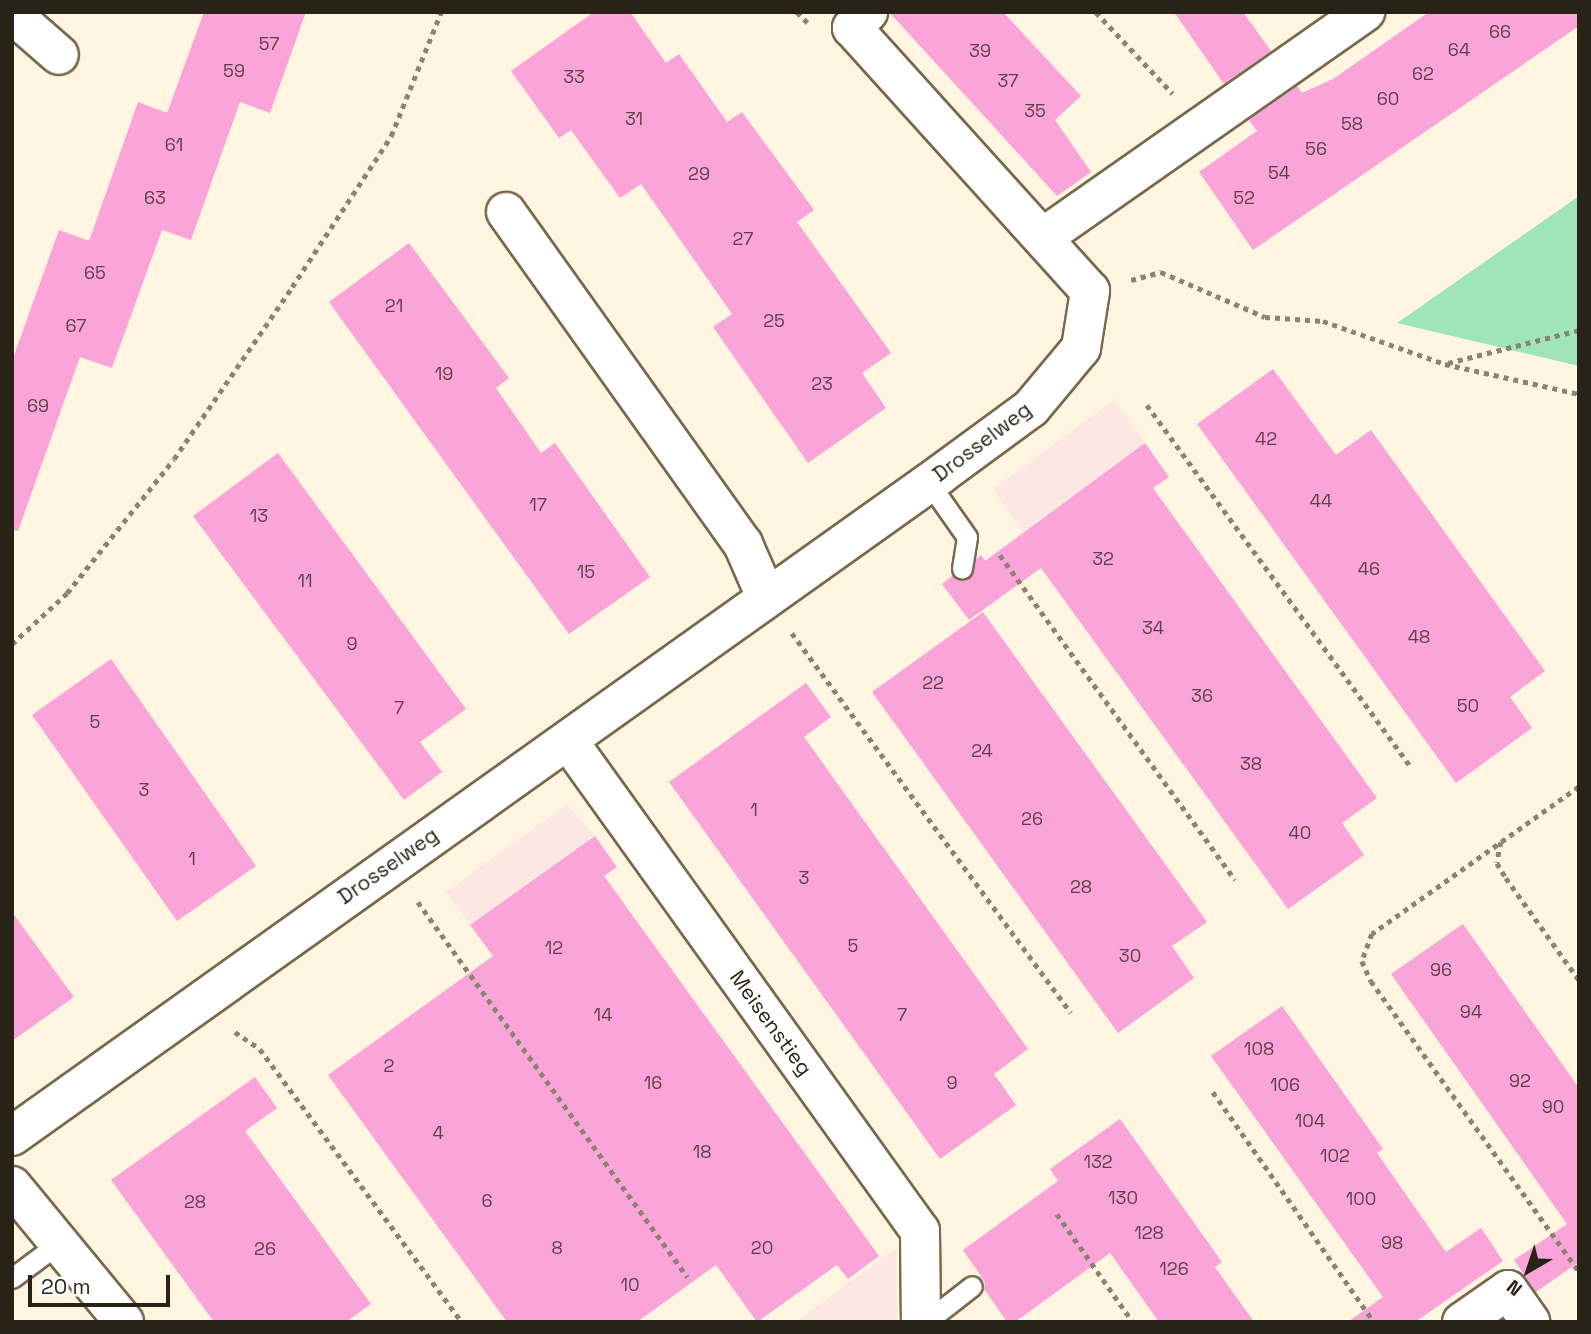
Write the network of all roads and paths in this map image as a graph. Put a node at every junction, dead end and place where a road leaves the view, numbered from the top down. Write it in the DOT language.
graph roads {
  1 [pos="441,12"];
  2 [pos="868,12"];
  3 [pos="1096,12"];
  4 [pos="1365,12"];
  5 [pos="12,14"];
  6 [pos="60,55"];
  7 [pos="1202,126"];
  8 [pos="506,212"];
  9 [pos="1045,236"];
  10 [pos="1090,291"];
  11 [pos="1579,330"];
  12 [pos="1445,364"];
  13 [pos="1579,394"];
  14 [pos="1147,405"];
  15 [pos="929,483"];
  16 [pos="990,542"];
  17 [pos="962,569"];
  18 [pos="766,597"];
  19 [pos="12,644"];
  20 [pos="569,742"];
  21 [pos="1411,766"];
  22 [pos="1579,787"];
  23 [pos="1501,842"];
  24 [pos="391,864"];
  25 [pos="1235,880"];
  26 [pos="1579,980"];
  27 [pos="192,1003"];
  28 [pos="1071,1013"];
  29 [pos="1213,1092"];
  30 [pos="12,1136"];
  31 [pos="12,1186"];
  32 [pos="1056,1214"];
  33 [pos="59,1243"];
  34 [pos="1579,1272"];
  35 [pos="687,1277"];
  36 [pos="12,1278"];
  37 [pos="972,1286"];
  38 [pos="124,1322"];
  39 [pos="462,1322"];
  40 [pos="924,1322"];
  41 [pos="1133,1322"];
  42 [pos="1374,1322"];
  43 [pos="1462,1322"];
  44 [pos="1530,1322"];
  1 -- 19 [label="path"];
  2 -- 9 [label="street"];
  3 -- 7 [label="path"];
  4 -- 7 [label="street"];
  5 -- 6 [label="street"];
  7 -- 9 [label="street"];
  8 -- 18 [label="street"];
  9 -- 10 [label="street"];
  10 -- 12 [label="path"];
  10 -- 15 [label="street, Drosselweg"];
  11 -- 12 [label="path"];
  12 -- 13 [label="path"];
  14 -- 21 [label="path"];
  15 -- 17 [label="lane"];
  15 -- 18 [label="street, Drosselweg"];
  16 -- 25 [label="path"];
  18 -- 20 [label="street, Drosselweg"];
  18 -- 28 [label="path"];
  20 -- 24 [label="street, Drosselweg"];
  20 -- 40 [label="street, Meisenstieg"];
  22 -- 23 [label="path"];
  23 -- 26 [label="path"];
  23 -- 34 [label="path"];
  24 -- 27 [label="street, Drosselweg"];
  24 -- 35 [label="path"];
  27 -- 30 [label="street, Drosselweg"];
  27 -- 39 [label="path"];
  29 -- 42 [label="path"];
  31 -- 33 [label="street"];
  32 -- 41 [label="path"];
  33 -- 36 [label="lane"];
  33 -- 38 [label="street"];
  37 -- 40 [label="lane"];
  43 -- 44 [label="street"];
}
